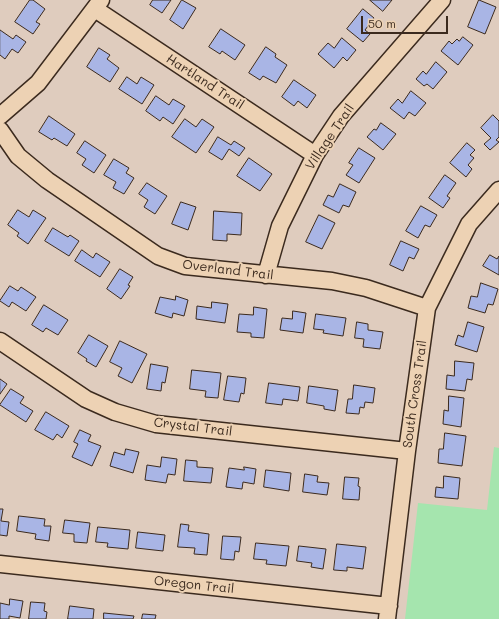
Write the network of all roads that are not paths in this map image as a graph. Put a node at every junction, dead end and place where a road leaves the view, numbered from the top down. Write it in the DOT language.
graph roads {
  1 [pos="442,0"];
  2 [pos="98,5"];
  3 [pos="0,116"];
  4 [pos="0,130"];
  5 [pos="315,155"];
  6 [pos="499,190"];
  7 [pos="266,275"];
  8 [pos="427,308"];
  9 [pos="0,341"];
  10 [pos="407,451"];
  11 [pos="0,564"];
  12 [pos="388,612"];
  1 -- 5 [label="street, Village Trail"];
  2 -- 3 [label="street"];
  2 -- 5 [label="street, Hartland Trail"];
  4 -- 7 [label="street, Overland Trail"];
  5 -- 7 [label="street, Village Trail"];
  6 -- 8 [label="street, South Cross Trail"];
  7 -- 8 [label="street, Overland Trail"];
  8 -- 10 [label="street, South Cross Trail"];
  9 -- 10 [label="street, Crystal Trail"];
  10 -- 12 [label="street, South Cross Trail"];
  11 -- 12 [label="street, Oregon Trail"];
}
